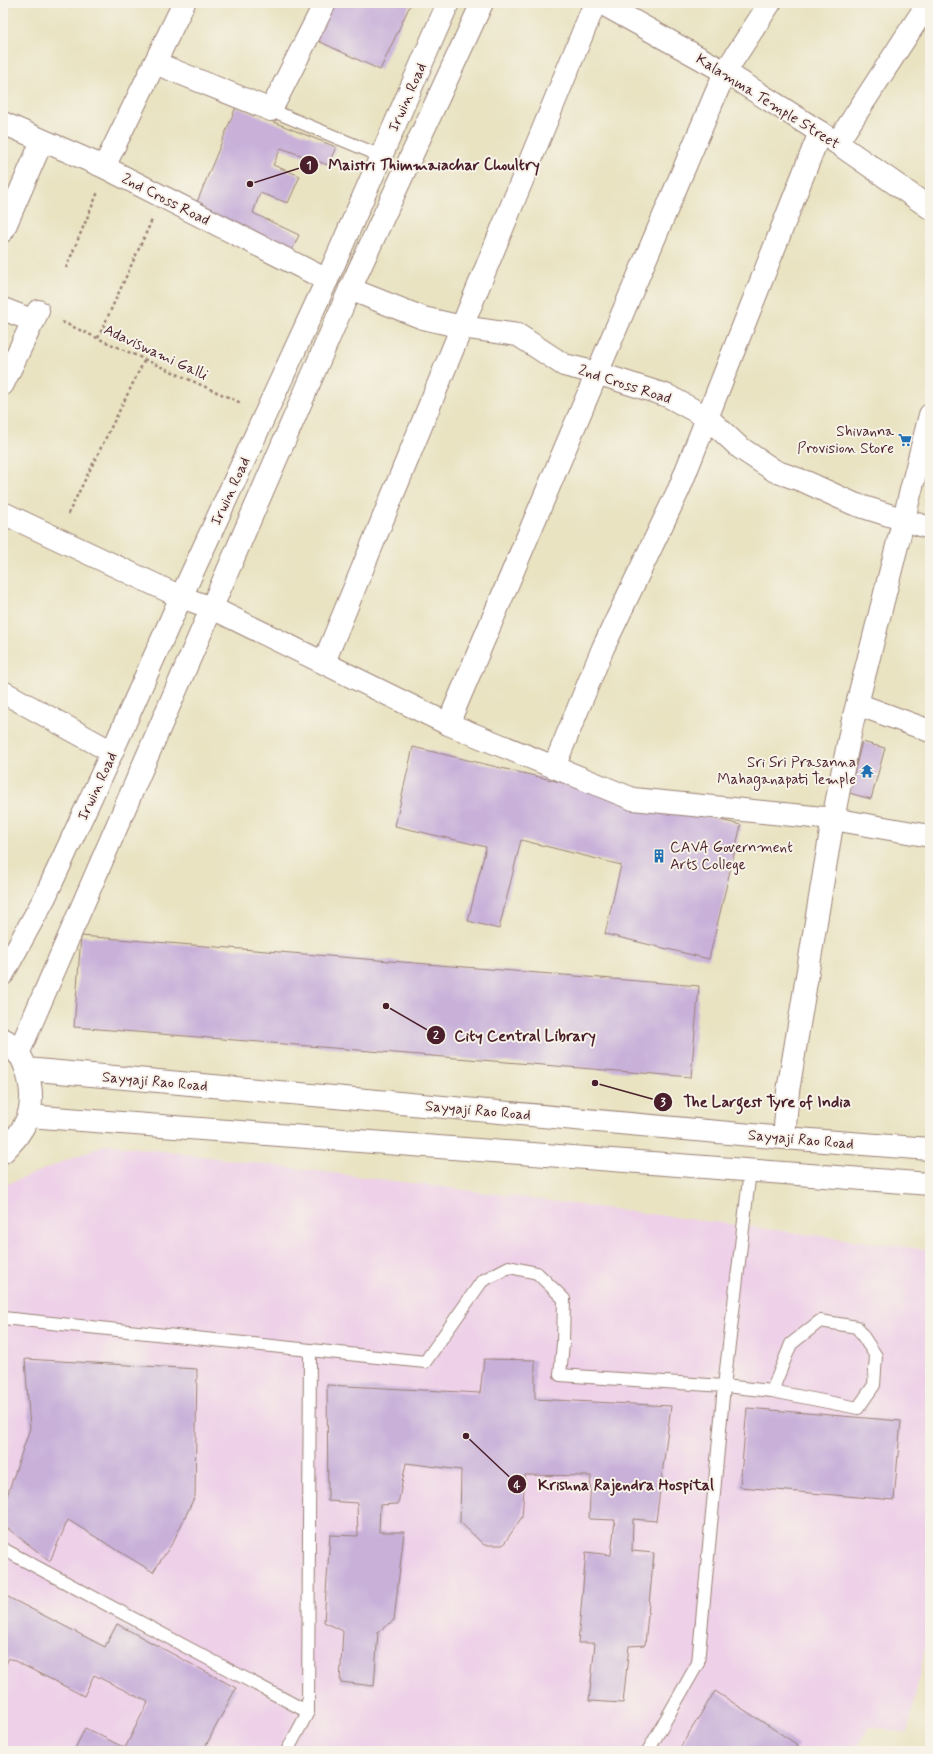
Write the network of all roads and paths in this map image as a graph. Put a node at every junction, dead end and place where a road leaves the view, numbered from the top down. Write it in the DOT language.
graph roads {
  1 [pos="184,3"];
  2 [pos="325,3"];
  3 [pos="448,3"];
  4 [pos="482,3"];
  5 [pos="595,3"];
  6 [pos="601,3"];
  7 [pos="770,3"];
  8 [pos="928,3"];
  9 [pos="155,63"];
  10 [pos="725,72"];
  11 [pos="271,110"];
  12 [pos="3,123"];
  13 [pos="828,138"];
  14 [pos="42,141"];
  15 [pos="381,156"];
  16 [pos="106,168"];
  17 [pos="163,197"];
  18 [pos="930,208"];
  19 [pos="3,231"];
  20 [pos="66,268"];
  21 [pos="327,280"];
  22 [pos="350,289"];
  23 [pos="3,309"];
  24 [pos="36,316"];
  25 [pos="462,327"];
  26 [pos="98,338"];
  27 [pos="145,359"];
  28 [pos="597,373"];
  29 [pos="3,384"];
  30 [pos="265,414"];
  31 [pos="930,415"];
  32 [pos="708,418"];
  33 [pos="3,513"];
  34 [pos="903,519"];
  35 [pos="930,528"];
  36 [pos="56,538"];
  37 [pos="181,597"];
  38 [pos="212,608"];
  39 [pos="324,662"];
  40 [pos="3,692"];
  41 [pos="857,704"];
  42 [pos="448,724"];
  43 [pos="930,732"];
  44 [pos="112,752"];
  45 [pos="554,767"];
  46 [pos="833,819"];
  47 [pos="930,836"];
  48 [pos="3,974"];
  49 [pos="3,1039"];
  50 [pos="22,1062"];
  51 [pos="28,1116"];
  52 [pos="784,1138"];
  53 [pos="930,1148"];
  54 [pos="3,1152"];
  55 [pos="750,1170"];
  56 [pos="930,1184"];
  57 [pos="3,1318"];
  58 [pos="310,1350"];
  59 [pos="724,1386"];
  60 [pos="772,1391"];
  61 [pos="3,1549"];
  62 [pos="308,1712"];
  63 [pos="287,1751"];
  64 [pos="648,1751"];
  1 -- 9 [label="street"];
  2 -- 11 [label="street"];
  3 -- 15 [label="street, Irwin Road"];
  4 -- 22 [label="street"];
  5 -- 25 [label="street"];
  6 -- 10 [label="street, Kalamma Temple Street"];
  7 -- 10 [label="street"];
  8 -- 13 [label="street"];
  9 -- 11 [label="street"];
  9 -- 16 [label="street"];
  10 -- 13 [label="street, Kalamma Temple Street"];
  10 -- 28 [label="street"];
  11 -- 15 [label="lane"];
  12 -- 14 [label="street, 2nd Cross Road"];
  13 -- 18 [label="street, Kalamma Temple Street"];
  13 -- 32 [label="street"];
  14 -- 16 [label="street, 2nd Cross Road"];
  14 -- 19 [label="street"];
  15 -- 21 [label="street, Irwin Road"];
  16 -- 17 [label="street, 2nd Cross Road"];
  16 -- 20 [label="path"];
  17 -- 21 [label="street, 2nd Cross Road"];
  17 -- 26 [label="path"];
  21 -- 30 [label="street, Irwin Road"];
  22 -- 25 [label="street, 2nd Cross Road"];
  22 -- 38 [label="street"];
  23 -- 24 [label="street"];
  24 -- 26 [label="path, Adaviswami Galli"];
  24 -- 29 [label="street"];
  25 -- 28 [label="street, 2nd Cross Road"];
  25 -- 39 [label="street"];
  26 -- 27 [label="path, Adaviswami Galli"];
  27 -- 30 [label="path, Adaviswami Galli"];
  27 -- 36 [label="path"];
  28 -- 32 [label="street, 2nd Cross Road"];
  28 -- 42 [label="street"];
  30 -- 37 [label="street, Irwin Road"];
  31 -- 34 [label="street"];
  32 -- 34 [label="street, 2nd Cross Road"];
  32 -- 45 [label="street"];
  33 -- 36 [label="street"];
  34 -- 35 [label="street, 2nd Cross Road"];
  34 -- 41 [label="street"];
  36 -- 37 [label="street"];
  37 -- 38 [label="street"];
  37 -- 44 [label="street, Irwin Road"];
  38 -- 39 [label="street"];
  38 -- 50 [label="street"];
  39 -- 42 [label="street"];
  40 -- 44 [label="street"];
  41 -- 43 [label="street"];
  41 -- 46 [label="street"];
  42 -- 45 [label="street"];
  44 -- 48 [label="street, Irwin Road"];
  45 -- 46 [label="street"];
  46 -- 47 [label="street"];
  46 -- 52 [label="street"];
  49 -- 50 [label="street"];
  50 -- 51 [label="street"];
  50 -- 52 [label="street, Sayyaji Rao Road"];
  51 -- 54 [label="street"];
  51 -- 55 [label="street"];
  52 -- 53 [label="street, Sayyaji Rao Road"];
  55 -- 56 [label="street"];
  55 -- 59 [label="lane"];
  57 -- 58 [label="lane"];
  58 -- 59 [label="lane"];
  58 -- 62 [label="lane"];
  59 -- 60 [label="lane"];
  59 -- 64 [label="lane"];
  60 -- 60 [label="lane"];
  61 -- 62 [label="lane"];
  62 -- 63 [label="lane"];
}
